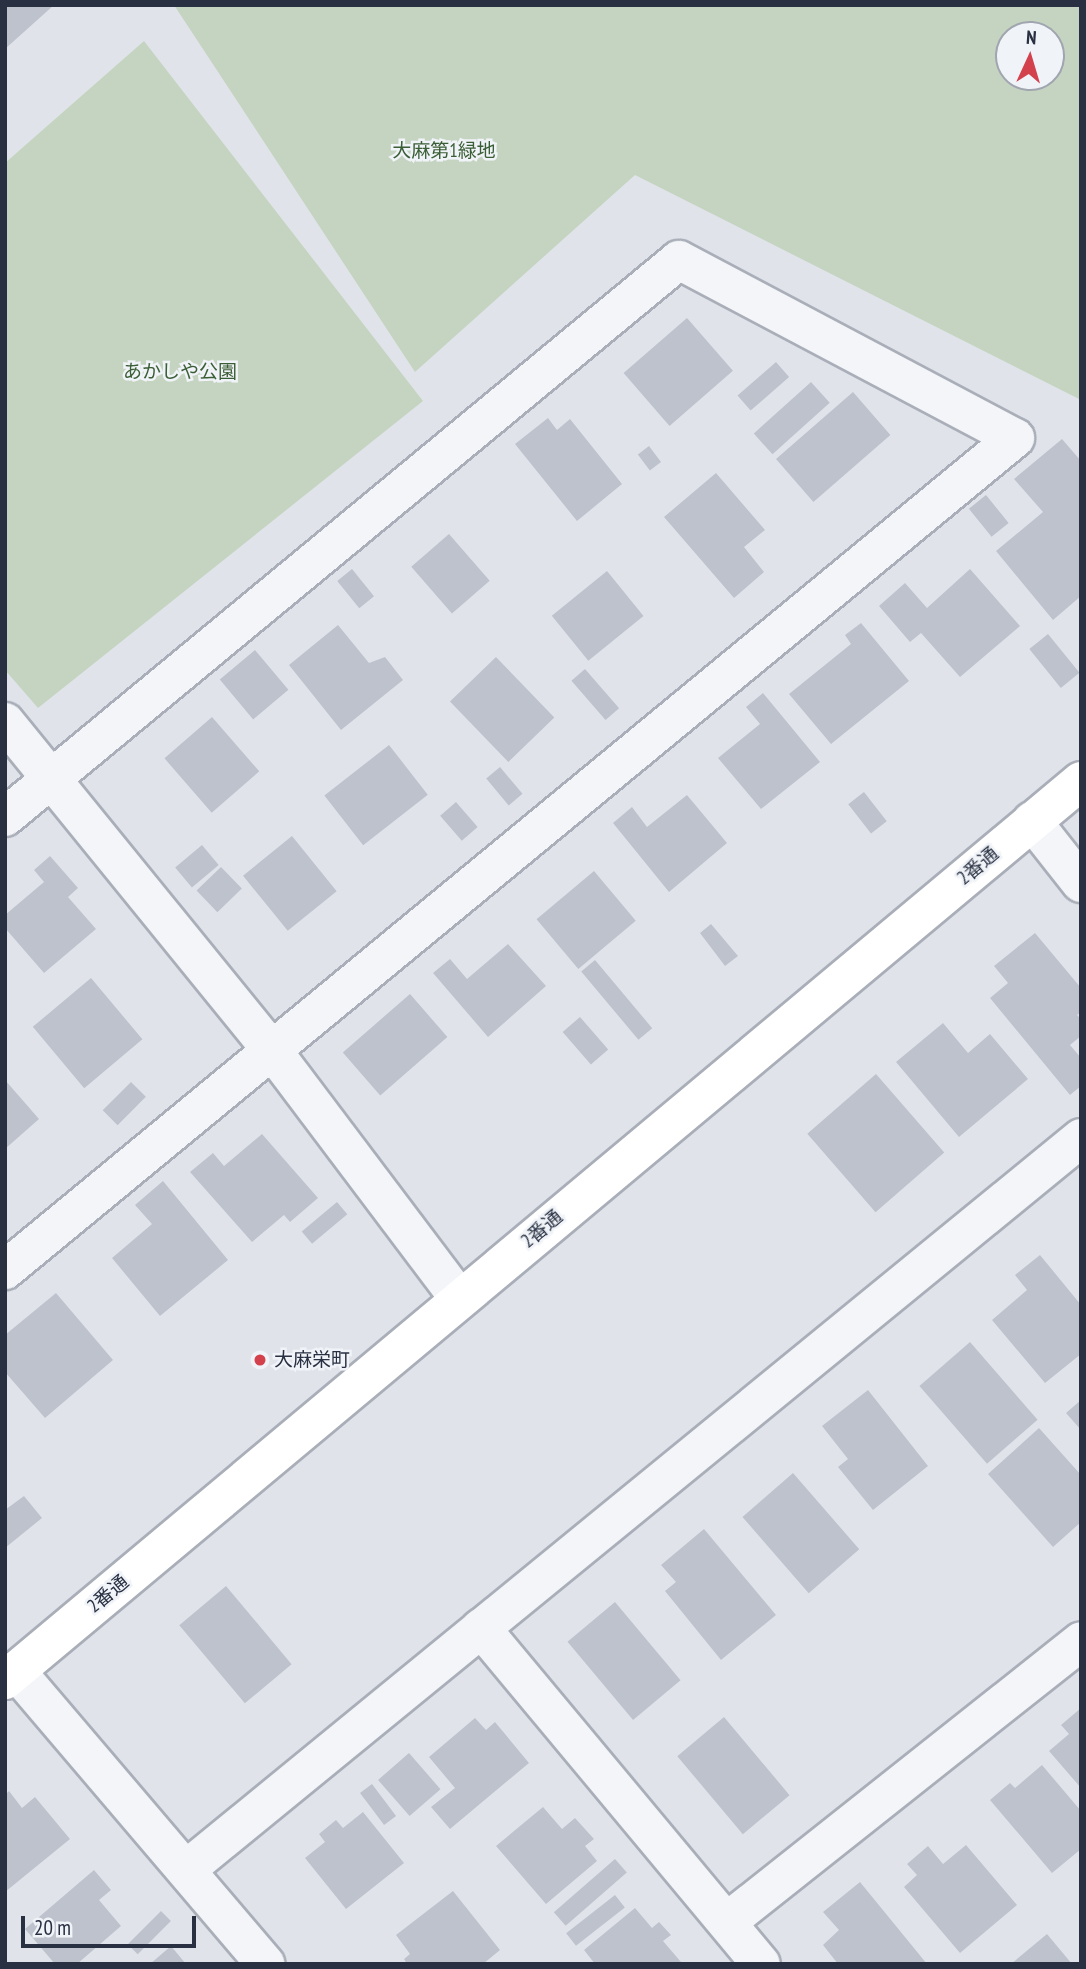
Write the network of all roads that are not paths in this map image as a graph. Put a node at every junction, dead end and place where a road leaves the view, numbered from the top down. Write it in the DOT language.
graph roads {
  1 [pos="5,722"];
  2 [pos="53,778"];
  3 [pos="1081,781"];
  4 [pos="5,817"];
  5 [pos="1032,821"];
  6 [pos="1081,883"];
  7 [pos="272,1050"];
  8 [pos="1081,1138"];
  9 [pos="5,1270"];
  10 [pos="459,1298"];
  11 [pos="481,1628"];
  12 [pos="1081,1642"];
  13 [pos="10,1676"];
  14 [pos="187,1869"];
  15 [pos="727,1922"];
  16 [pos="265,1964"];
  17 [pos="761,1964"];
  1 -- 2 [label="street"];
  2 -- 4 [label="street"];
  2 -- 7 [label="street"];
  2 -- 7 [label="street"];
  3 -- 5 [label="main road, 2番通"];
  5 -- 6 [label="street"];
  5 -- 10 [label="main road, 2番通"];
  7 -- 9 [label="street"];
  7 -- 10 [label="street"];
  8 -- 11 [label="street"];
  10 -- 13 [label="main road, 2番通"];
  11 -- 14 [label="street"];
  11 -- 15 [label="street"];
  12 -- 15 [label="street"];
  13 -- 14 [label="street"];
  14 -- 16 [label="street"];
  15 -- 17 [label="street"];
}
